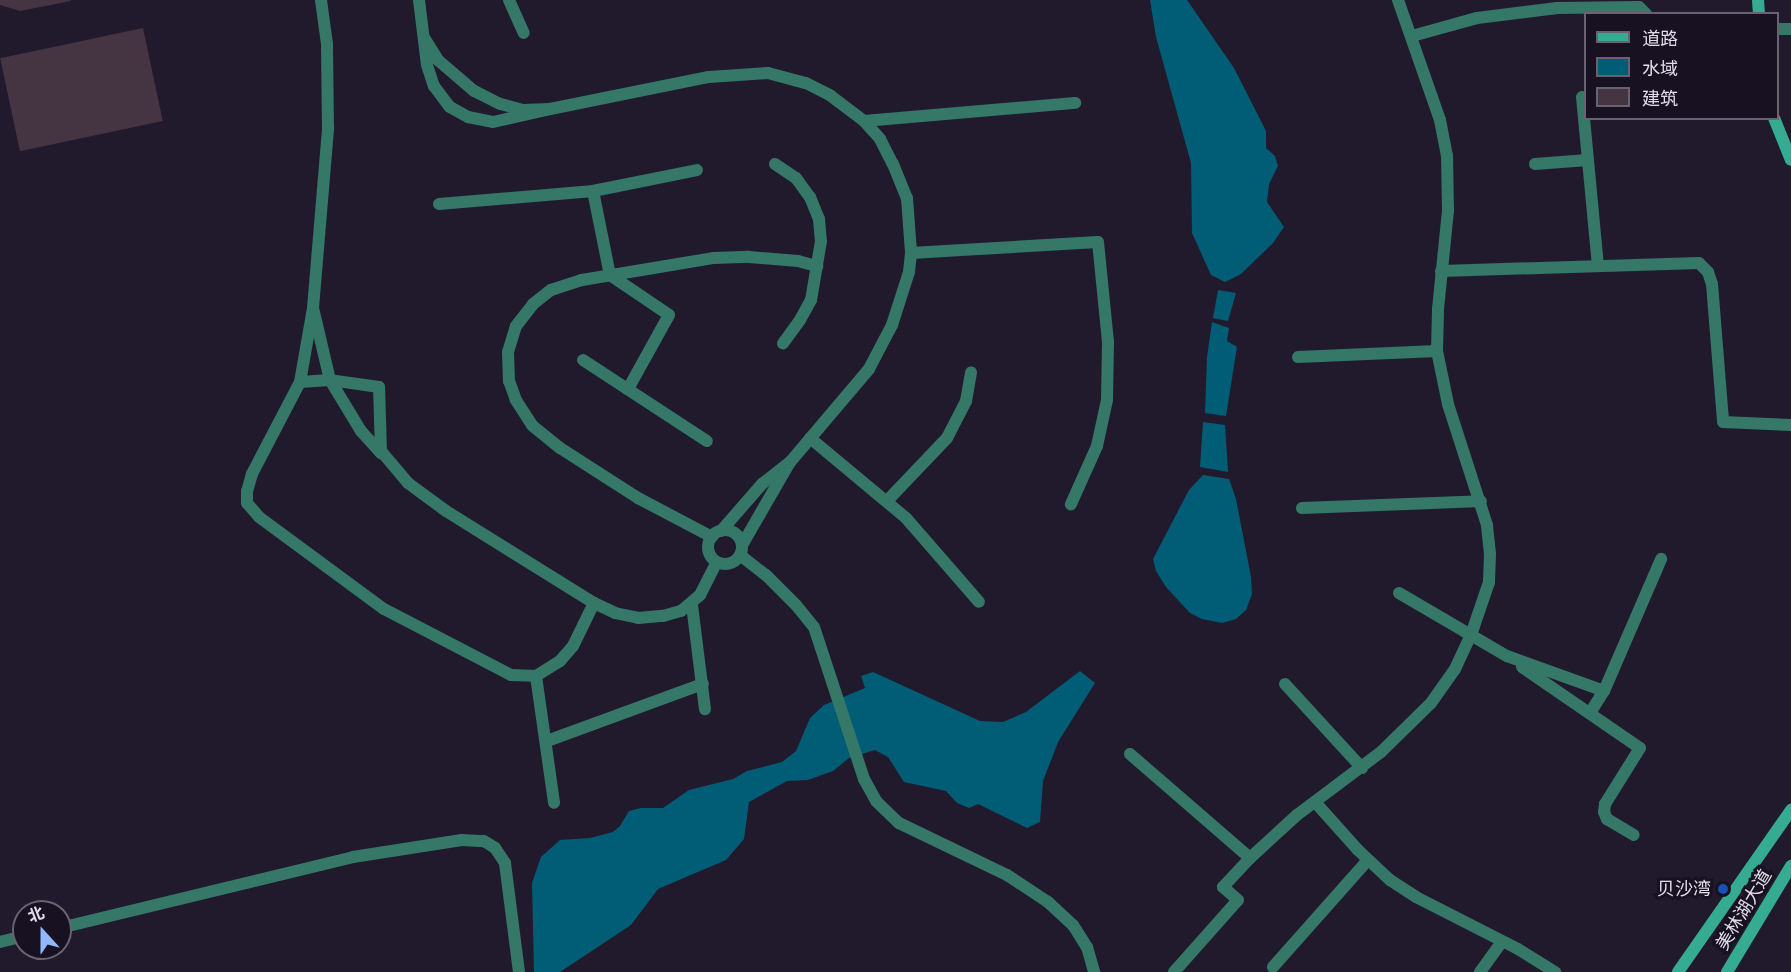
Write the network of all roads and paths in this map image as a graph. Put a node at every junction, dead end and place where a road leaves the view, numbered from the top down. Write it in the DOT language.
graph roads {
  1 [pos="321,0"];
  2 [pos="419,0"];
  3 [pos="509,0"];
  4 [pos="1398,0"];
  5 [pos="1644,7"];
  6 [pos="524,33"];
  7 [pos="1412,36"];
  8 [pos="425,39"];
  9 [pos="1582,97"];
  10 [pos="1075,103"];
  11 [pos="550,109"];
  12 [pos="1584,118"];
  13 [pos="1584,120"];
  14 [pos="1775,120"];
  15 [pos="864,121"];
  16 [pos="1588,160"];
  17 [pos="1791,160"];
  18 [pos="775,164"];
  19 [pos="1535,164"];
  20 [pos="697,170"];
  21 [pos="593,191"];
  22 [pos="439,204"];
  23 [pos="911,253"];
  24 [pos="1598,265"];
  25 [pos="817,266"];
  26 [pos="1441,271"];
  27 [pos="610,275"];
  28 [pos="313,308"];
  29 [pos="783,343"];
  30 [pos="1437,351"];
  31 [pos="1298,357"];
  32 [pos="584,360"];
  33 [pos="971,372"];
  34 [pos="330,380"];
  35 [pos="300,382"];
  36 [pos="628,389"];
  37 [pos="1791,425"];
  38 [pos="810,438"];
  39 [pos="707,441"];
  40 [pos="381,451"];
  41 [pos="790,462"];
  42 [pos="886,501"];
  43 [pos="1481,501"];
  44 [pos="1071,504"];
  45 [pos="1302,508"];
  46 [pos="717,534"];
  47 [pos="741,550"];
  48 [pos="1661,559"];
  49 [pos="717,562"];
  50 [pos="1399,593"];
  51 [pos="979,602"];
  52 [pos="594,603"];
  53 [pos="692,605"];
  54 [pos="1471,635"];
  55 [pos="1507,656"];
  56 [pos="536,676"];
  57 [pos="703,684"];
  58 [pos="1285,684"];
  59 [pos="1604,691"];
  60 [pos="705,709"];
  61 [pos="1590,713"];
  62 [pos="547,741"];
  63 [pos="1130,754"];
  64 [pos="1362,768"];
  65 [pos="554,802"];
  66 [pos="1315,802"];
  67 [pos="1791,810"];
  68 [pos="1634,835"];
  69 [pos="1250,858"];
  70 [pos="1368,860"];
  71 [pos="1791,866"];
  72 [pos="72,925"];
  73 [pos="1502,942"];
  74 [pos="1273,968"];
  75 [pos="519,972"];
  76 [pos="1094,972"];
  77 [pos="1174,972"];
  78 [pos="1480,972"];
  79 [pos="1555,972"];
  80 [pos="1678,972"];
  81 [pos="1727,972"];
  1 -- 28 [label="street"];
  2 -- 8 [label="street"];
  3 -- 6 [label="street"];
  4 -- 7 [label="street"];
  5 -- 7 [label="street"];
  7 -- 26 [label="street"];
  8 -- 11 [label="street"];
  8 -- 11 [label="street"];
  9 -- 12 [label="street"];
  10 -- 15 [label="street"];
  11 -- 15 [label="street"];
  13 -- 16 [label="street"];
  14 -- 17 [label="main road"];
  15 -- 23 [label="street"];
  16 -- 19 [label="street"];
  16 -- 24 [label="street"];
  18 -- 25 [label="street"];
  20 -- 21 [label="street"];
  21 -- 22 [label="street"];
  21 -- 27 [label="street"];
  23 -- 38 [label="street"];
  23 -- 44 [label="street"];
  24 -- 26 [label="street"];
  24 -- 37 [label="street"];
  25 -- 27 [label="street"];
  25 -- 29 [label="street"];
  26 -- 30 [label="street"];
  27 -- 36 [label="street"];
  27 -- 46 [label="street"];
  28 -- 34 [label="street"];
  28 -- 35 [label="street"];
  30 -- 31 [label="street"];
  30 -- 43 [label="street"];
  32 -- 36 [label="street"];
  33 -- 42 [label="street"];
  34 -- 35 [label="street"];
  34 -- 40 [label="street"];
  34 -- 40 [label="street"];
  35 -- 56 [label="street"];
  36 -- 39 [label="street"];
  38 -- 41 [label="street"];
  38 -- 42 [label="street"];
  40 -- 52 [label="street"];
  41 -- 46 [label="street"];
  41 -- 47 [label="street"];
  42 -- 51 [label="street"];
  43 -- 45 [label="street"];
  43 -- 54 [label="street"];
  46 -- 47 [label="street"];
  46 -- 49 [label="street"];
  47 -- 49 [label="street"];
  47 -- 76 [label="street"];
  48 -- 59 [label="street"];
  49 -- 53 [label="street"];
  50 -- 54 [label="street"];
  52 -- 53 [label="street"];
  52 -- 56 [label="street"];
  53 -- 57 [label="street"];
  54 -- 55 [label="street"];
  54 -- 64 [label="street"];
  55 -- 59 [label="street"];
  55 -- 61 [label="street"];
  56 -- 62 [label="street"];
  57 -- 60 [label="street"];
  57 -- 62 [label="street"];
  58 -- 64 [label="street"];
  59 -- 61 [label="street"];
  61 -- 68 [label="street"];
  62 -- 65 [label="street"];
  63 -- 69 [label="street"];
  64 -- 66 [label="street"];
  66 -- 69 [label="street"];
  66 -- 70 [label="street"];
  67 -- 80 [label="main road, 美林湖大道"];
  69 -- 77 [label="street"];
  70 -- 73 [label="street"];
  70 -- 74 [label="street"];
  71 -- 81 [label="main road, 美林湖大道"];
  72 -- 75 [label="street"];
  73 -- 78 [label="street"];
  73 -- 79 [label="street"];
}
